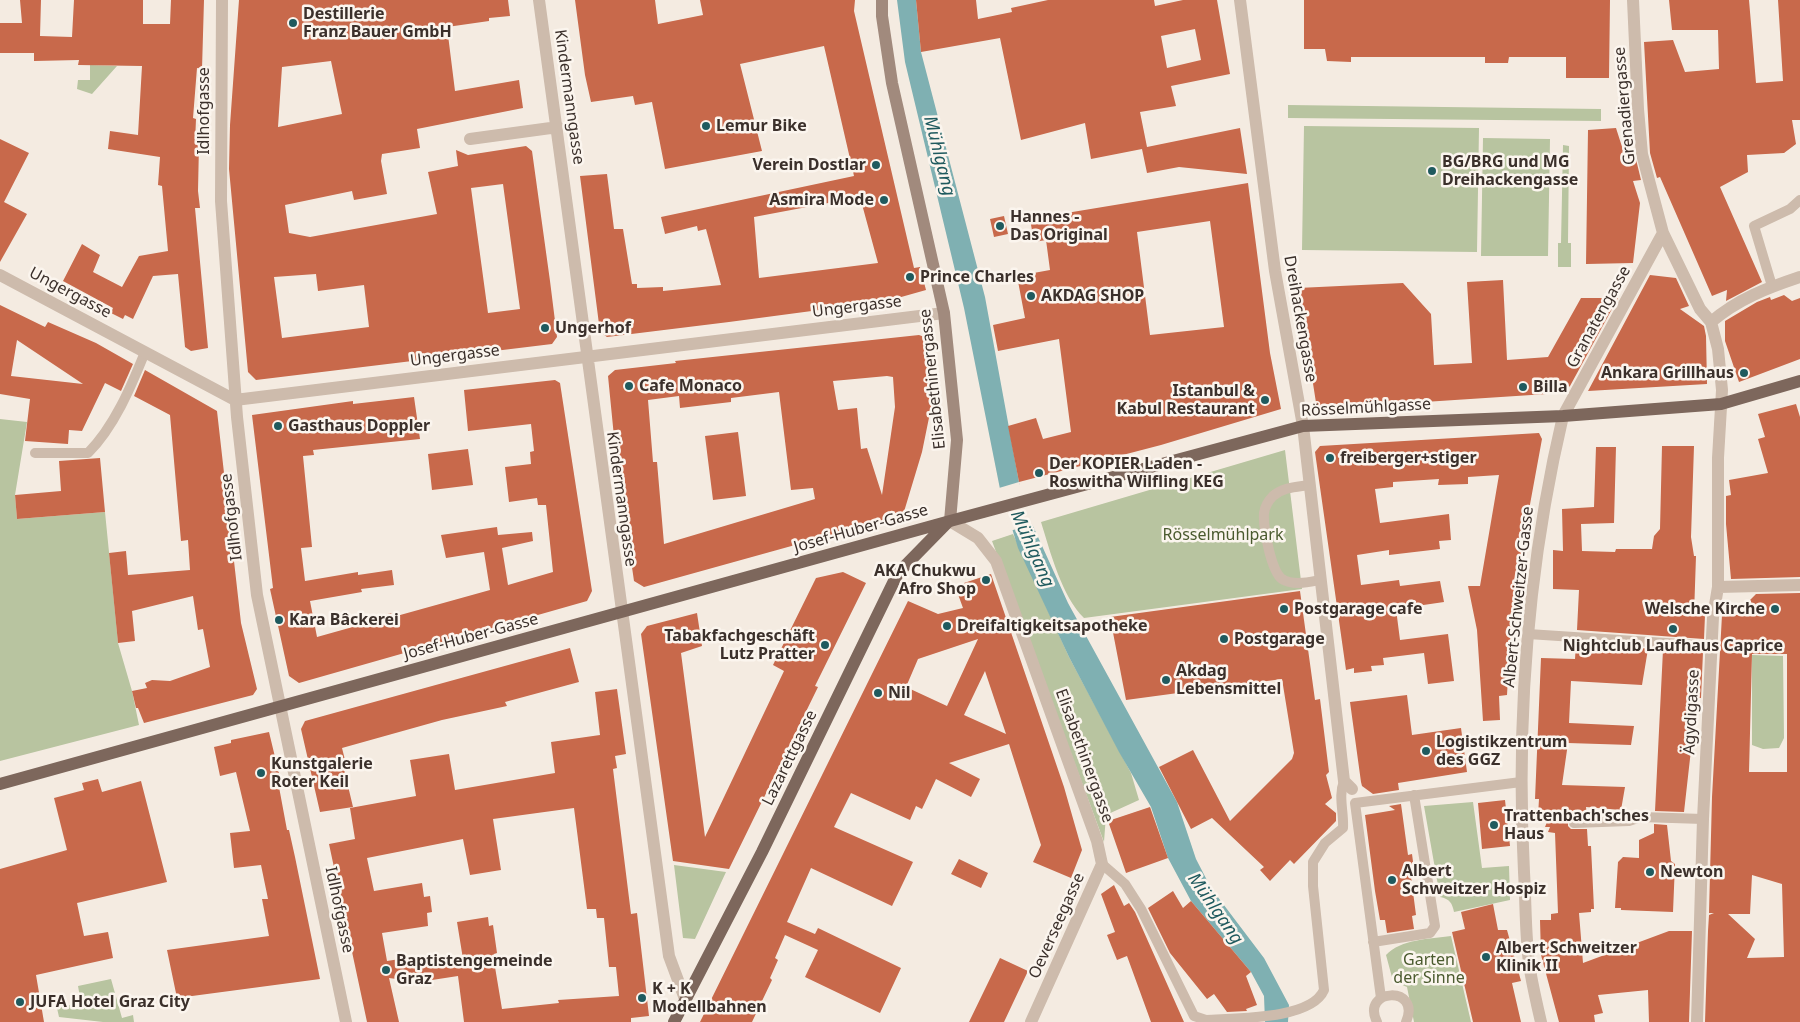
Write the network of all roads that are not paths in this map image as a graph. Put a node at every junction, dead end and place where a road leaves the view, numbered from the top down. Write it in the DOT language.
graph roads {
  1 [pos="222,0"];
  2 [pos="539,0"];
  3 [pos="882,0"];
  4 [pos="1240,0"];
  5 [pos="1633,0"];
  6 [pos="558,127"];
  7 [pos="470,139"];
  8 [pos="1800,200"];
  9 [pos="1663,233"];
  10 [pos="0,275"];
  11 [pos="1800,276"];
  12 [pos="1772,286"];
  13 [pos="944,312"];
  14 [pos="1711,322"];
  15 [pos="145,352"];
  16 [pos="586,356"];
  17 [pos="1797,382"];
  18 [pos="235,400"];
  19 [pos="1721,404"];
  20 [pos="1563,416"];
  21 [pos="1302,426"];
  22 [pos="35,454"];
  23 [pos="1309,485"];
  24 [pos="950,521"];
  25 [pos="1320,580"];
  26 [pos="1800,585"];
  27 [pos="1718,587"];
  28 [pos="620,613"];
  29 [pos="1528,634"];
  30 [pos="1712,646"];
  31 [pos="280,706"];
  32 [pos="1521,782"];
  33 [pos="0,784"];
  34 [pos="1348,785"];
  35 [pos="1414,795"];
  36 [pos="1702,819"];
  37 [pos="1574,823"];
  38 [pos="1097,841"];
  39 [pos="1102,864"];
  40 [pos="1373,942"];
  41 [pos="1381,998"];
  42 [pos="685,999"];
  43 [pos="346,1022"];
  44 [pos="674,1022"];
  45 [pos="1031,1022"];
  46 [pos="1377,1022"];
  47 [pos="1406,1022"];
  48 [pos="1541,1022"];
  49 [pos="1697,1022"];
  1 -- 18 [label="street, Idlhofgasse"];
  2 -- 6 [label="street, Kindermanngasse"];
  3 -- 13 [label="main road, Elisabethinergasse"];
  4 -- 21 [label="street, Dreihackengasse"];
  5 -- 9 [label="street, Grenadiergasse"];
  6 -- 7 [label="street"];
  6 -- 16 [label="street, Kindermanngasse"];
  8 -- 12 [label="lane"];
  9 -- 14 [label="street, Grenadiergasse"];
  9 -- 20 [label="street, Granatengasse"];
  10 -- 15 [label="street, Ungergasse"];
  11 -- 12 [label="street"];
  12 -- 14 [label="street"];
  13 -- 16 [label="street, Ungergasse"];
  13 -- 24 [label="main road, Elisabethinergasse"];
  14 -- 19 [label="street, Grenadiergasse"];
  15 -- 18 [label="street, Ungergasse"];
  15 -- 22 [label="lane"];
  16 -- 18 [label="street, Ungergasse"];
  16 -- 28 [label="street, Kindermanngasse"];
  17 -- 19 [label="main road, Rösselmühlgasse"];
  18 -- 31 [label="street, Idlhofgasse"];
  19 -- 20 [label="main road, Rösselmühlgasse"];
  19 -- 27 [label="street, Ägydigasse"];
  20 -- 21 [label="main road, Rösselmühlgasse"];
  20 -- 29 [label="street, Albert-Schweitzer-Gasse"];
  21 -- 23 [label="street, Dreihackengasse"];
  21 -- 24 [label="main road, Rösselmühlgasse"];
  23 -- 25 [label="street, Dreihackengasse"];
  23 -- 25 [label="lane"];
  24 -- 28 [label="main road, Josef-Huber-Gasse"];
  24 -- 38 [label="street, Elisabethinergasse"];
  24 -- 42 [label="main road, Lazarettgasse"];
  25 -- 34 [label="street, Dreihackengasse"];
  26 -- 27 [label="street"];
  27 -- 30 [label="street, Ägydigasse"];
  28 -- 31 [label="main road, Josef-Huber-Gasse"];
  28 -- 42 [label="street, Kindermanngasse"];
  29 -- 30 [label="lane"];
  29 -- 32 [label="street, Albert-Schweitzer-Gasse"];
  30 -- 36 [label="street, Ägydigasse"];
  31 -- 33 [label="main road, Josef-Huber-Gasse"];
  31 -- 43 [label="street, Idlhofgasse"];
  32 -- 35 [label="lane"];
  32 -- 48 [label="street, Albert-Schweitzer-Gasse"];
  34 -- 39 [label="lane"];
  35 -- 40 [label="lane"];
  35 -- 40 [label="lane"];
  36 -- 37 [label="lane"];
  36 -- 49 [label="street, Ägydigasse"];
  38 -- 39 [label="street, Oeverseegasse"];
  39 -- 45 [label="street, Oeverseegasse"];
  40 -- 41 [label="lane"];
  41 -- 46 [label="lane"];
  41 -- 47 [label="lane"];
  42 -- 44 [label="main road, Lazarettgasse"];
}
